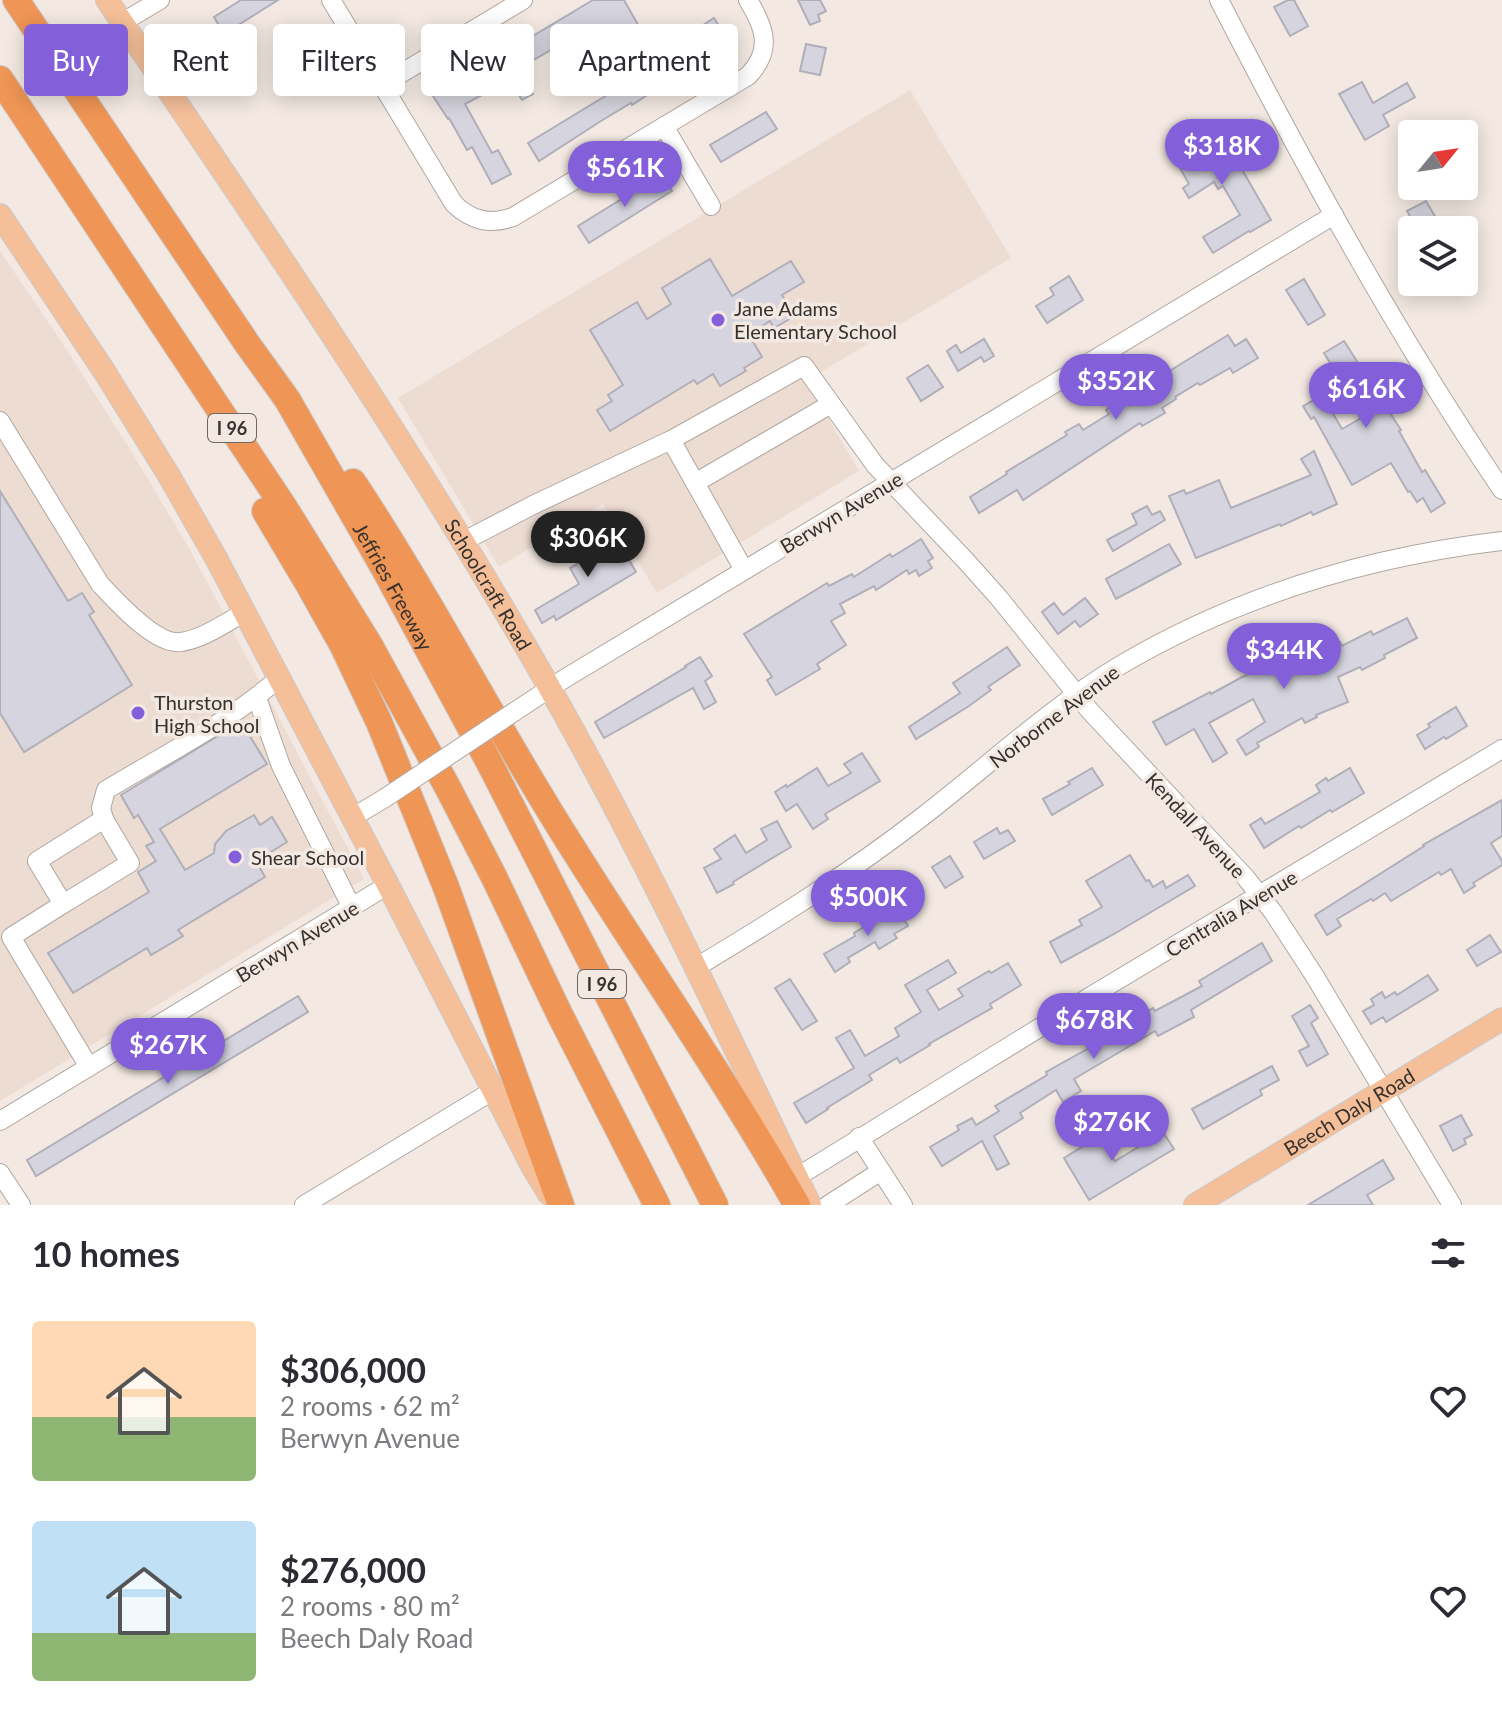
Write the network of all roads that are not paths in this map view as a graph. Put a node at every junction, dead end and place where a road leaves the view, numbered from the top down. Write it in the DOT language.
graph roads {
  1 [pos="16,0"];
  2 [pos="107,0"];
  3 [pos="160,0"];
  4 [pos="331,0"];
  5 [pos="523,0"];
  6 [pos="748,0"];
  7 [pos="1219,0"];
  8 [pos="123,22"];
  9 [pos="345,24"];
  10 [pos="405,71"];
  11 [pos="0,79"];
  12 [pos="389,96"];
  13 [pos="664,126"];
  14 [pos="711,206"];
  15 [pos="0,215"];
  16 [pos="91,215"];
  17 [pos="1334,215"];
  18 [pos="287,399"];
  19 [pos="831,404"];
  20 [pos="0,421"];
  21 [pos="671,440"];
  22 [pos="891,482"];
  23 [pos="695,483"];
  24 [pos="1502,490"];
  25 [pos="464,541"];
  26 [pos="1502,541"];
  27 [pos="744,570"];
  28 [pos="245,612"];
  29 [pos="279,678"];
  30 [pos="549,688"];
  31 [pos="1077,694"];
  32 [pos="257,698"];
  33 [pos="1502,749"];
  34 [pos="353,817"];
  35 [pos="104,819"];
  36 [pos="388,885"];
  37 [pos="1260,896"];
  38 [pos="63,904"];
  39 [pos="352,908"];
  40 [pos="695,968"];
  41 [pos="1502,1019"];
  42 [pos="89,1067"];
  43 [pos="494,1090"];
  44 [pos="1383,1091"];
  45 [pos="0,1121"];
  46 [pos="859,1137"];
  47 [pos="881,1171"];
  48 [pos="0,1173"];
  49 [pos="797,1177"];
  50 [pos="21,1205"];
  51 [pos="304,1205"];
  52 [pos="558,1205"];
  53 [pos="657,1205"];
  54 [pos="715,1205"];
  55 [pos="797,1205"];
  56 [pos="810,1205"];
  57 [pos="828,1205"];
  58 [pos="903,1205"];
  59 [pos="1195,1205"];
  60 [pos="1452,1205"];
  1 -- 18 [label="highway, Jeffries Freeway / I 96"];
  2 -- 8 [label="main road, Schoolcraft Road"];
  3 -- 8 [label="street"];
  4 -- 9 [label="street"];
  5 -- 10 [label="street"];
  6 -- 13 [label="street"];
  7 -- 17 [label="street"];
  8 -- 25 [label="main road, Schoolcraft Road"];
  11 -- 16 [label="highway, I 96"];
  12 -- 13 [label="street"];
  13 -- 14 [label="street"];
  15 -- 28 [label="main road"];
  16 -- 52 [label="highway"];
  16 -- 53 [label="highway, I 96"];
  17 -- 22 [label="street, Berwyn Avenue"];
  17 -- 24 [label="street"];
  18 -- 54 [label="highway, Jeffries Freeway / I 96"];
  18 -- 55 [label="highway"];
  19 -- 21 [label="street, Kendall Avenue"];
  19 -- 22 [label="street, Kendall Avenue"];
  19 -- 23 [label="street"];
  20 -- 28 [label="street"];
  21 -- 23 [label="street"];
  21 -- 25 [label="street"];
  22 -- 27 [label="street, Berwyn Avenue"];
  22 -- 31 [label="street, Kendall Avenue"];
  23 -- 27 [label="street"];
  25 -- 30 [label="main road, Schoolcraft Road"];
  26 -- 31 [label="street, Norborne Avenue"];
  27 -- 30 [label="street, Berwyn Avenue"];
  28 -- 29 [label="main road"];
  29 -- 32 [label="street"];
  29 -- 34 [label="main road"];
  30 -- 34 [label="street, Berwyn Avenue, bridge"];
  30 -- 40 [label="main road, Schoolcraft Road"];
  31 -- 37 [label="street, Kendall Avenue"];
  31 -- 40 [label="street, Norborne Avenue"];
  32 -- 35 [label="street"];
  32 -- 39 [label="street"];
  33 -- 37 [label="street, Centralia Avenue"];
  34 -- 36 [label="main road"];
  35 -- 38 [label="street"];
  35 -- 38 [label="street"];
  36 -- 39 [label="street, Berwyn Avenue"];
  36 -- 43 [label="main road"];
  37 -- 44 [label="street, Kendall Avenue"];
  37 -- 46 [label="street, Centralia Avenue"];
  38 -- 42 [label="street"];
  39 -- 42 [label="street, Berwyn Avenue"];
  40 -- 49 [label="main road, Schoolcraft Road"];
  41 -- 44 [label="main road, Beech Daly Road"];
  42 -- 45 [label="street, Berwyn Avenue"];
  43 -- 51 [label="street"];
  43 -- 52 [label="main road"];
  44 -- 59 [label="main road, Beech Daly Road"];
  44 -- 60 [label="street, Kendall Avenue"];
  46 -- 47 [label="street"];
  46 -- 49 [label="street, Centralia Avenue"];
  47 -- 57 [label="street"];
  47 -- 58 [label="street"];
  48 -- 50 [label="street"];
  49 -- 56 [label="main road, Schoolcraft Road"];
}
